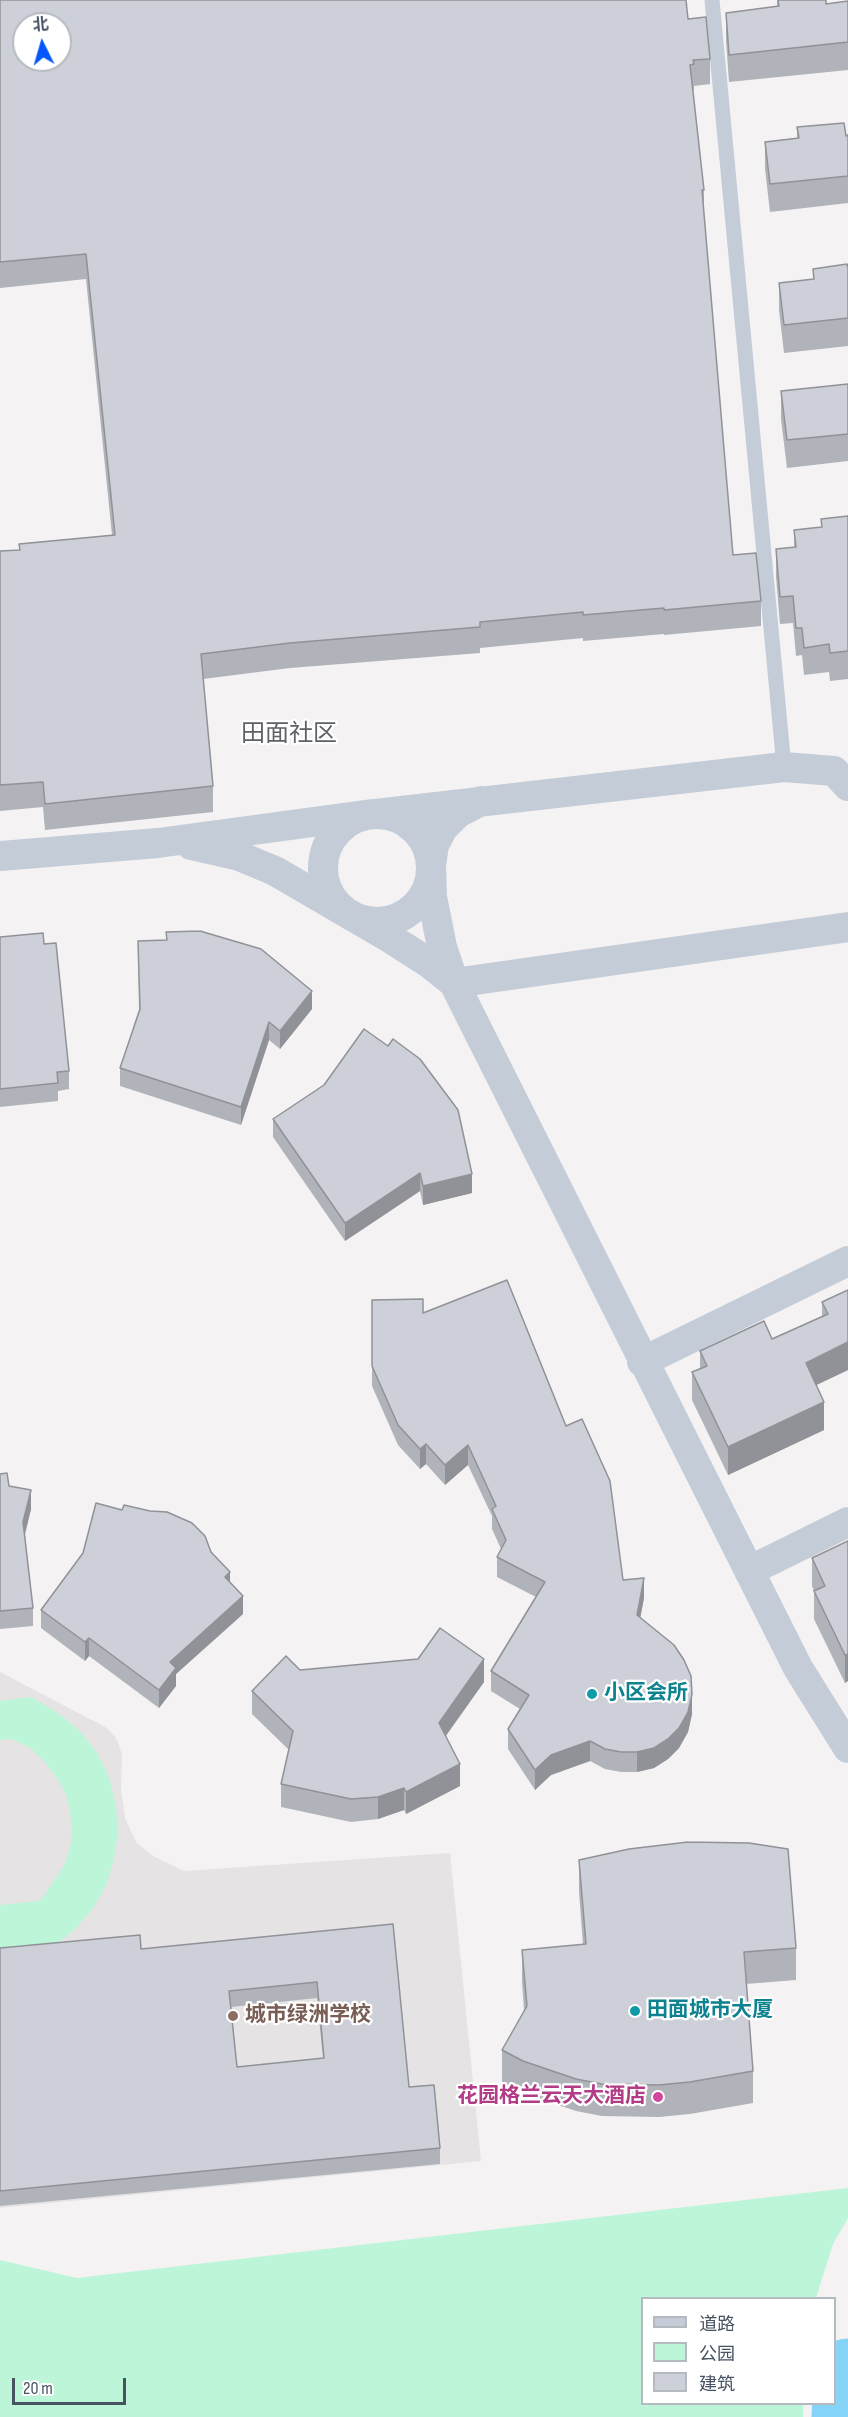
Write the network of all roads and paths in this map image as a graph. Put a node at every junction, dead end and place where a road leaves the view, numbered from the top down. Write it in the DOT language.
graph roads {
  1 [pos="712,0"];
  2 [pos="784,767"];
  3 [pos="848,786"];
  4 [pos="481,801"];
  5 [pos="365,815"];
  6 [pos="158,843"];
  7 [pos="0,856"];
  8 [pos="431,866"];
  9 [pos="345,912"];
  10 [pos="848,927"];
  11 [pos="454,983"];
  12 [pos="848,1261"];
  13 [pos="642,1362"];
  14 [pos="848,1522"];
  15 [pos="749,1571"];
  16 [pos="848,1748"];
  1 -- 2 [label="lane"];
  2 -- 3 [label="street"];
  2 -- 4 [label="street"];
  4 -- 5 [label="street"];
  4 -- 8 [label="street"];
  5 -- 6 [label="street"];
  5 -- 8 [label="street"];
  5 -- 9 [label="street"];
  6 -- 7 [label="street"];
  6 -- 9 [label="street"];
  8 -- 9 [label="street"];
  8 -- 11 [label="street"];
  9 -- 11 [label="street"];
  10 -- 11 [label="street"];
  11 -- 13 [label="street"];
  12 -- 13 [label="street"];
  13 -- 15 [label="street"];
  14 -- 15 [label="street"];
  15 -- 16 [label="street"];
}
